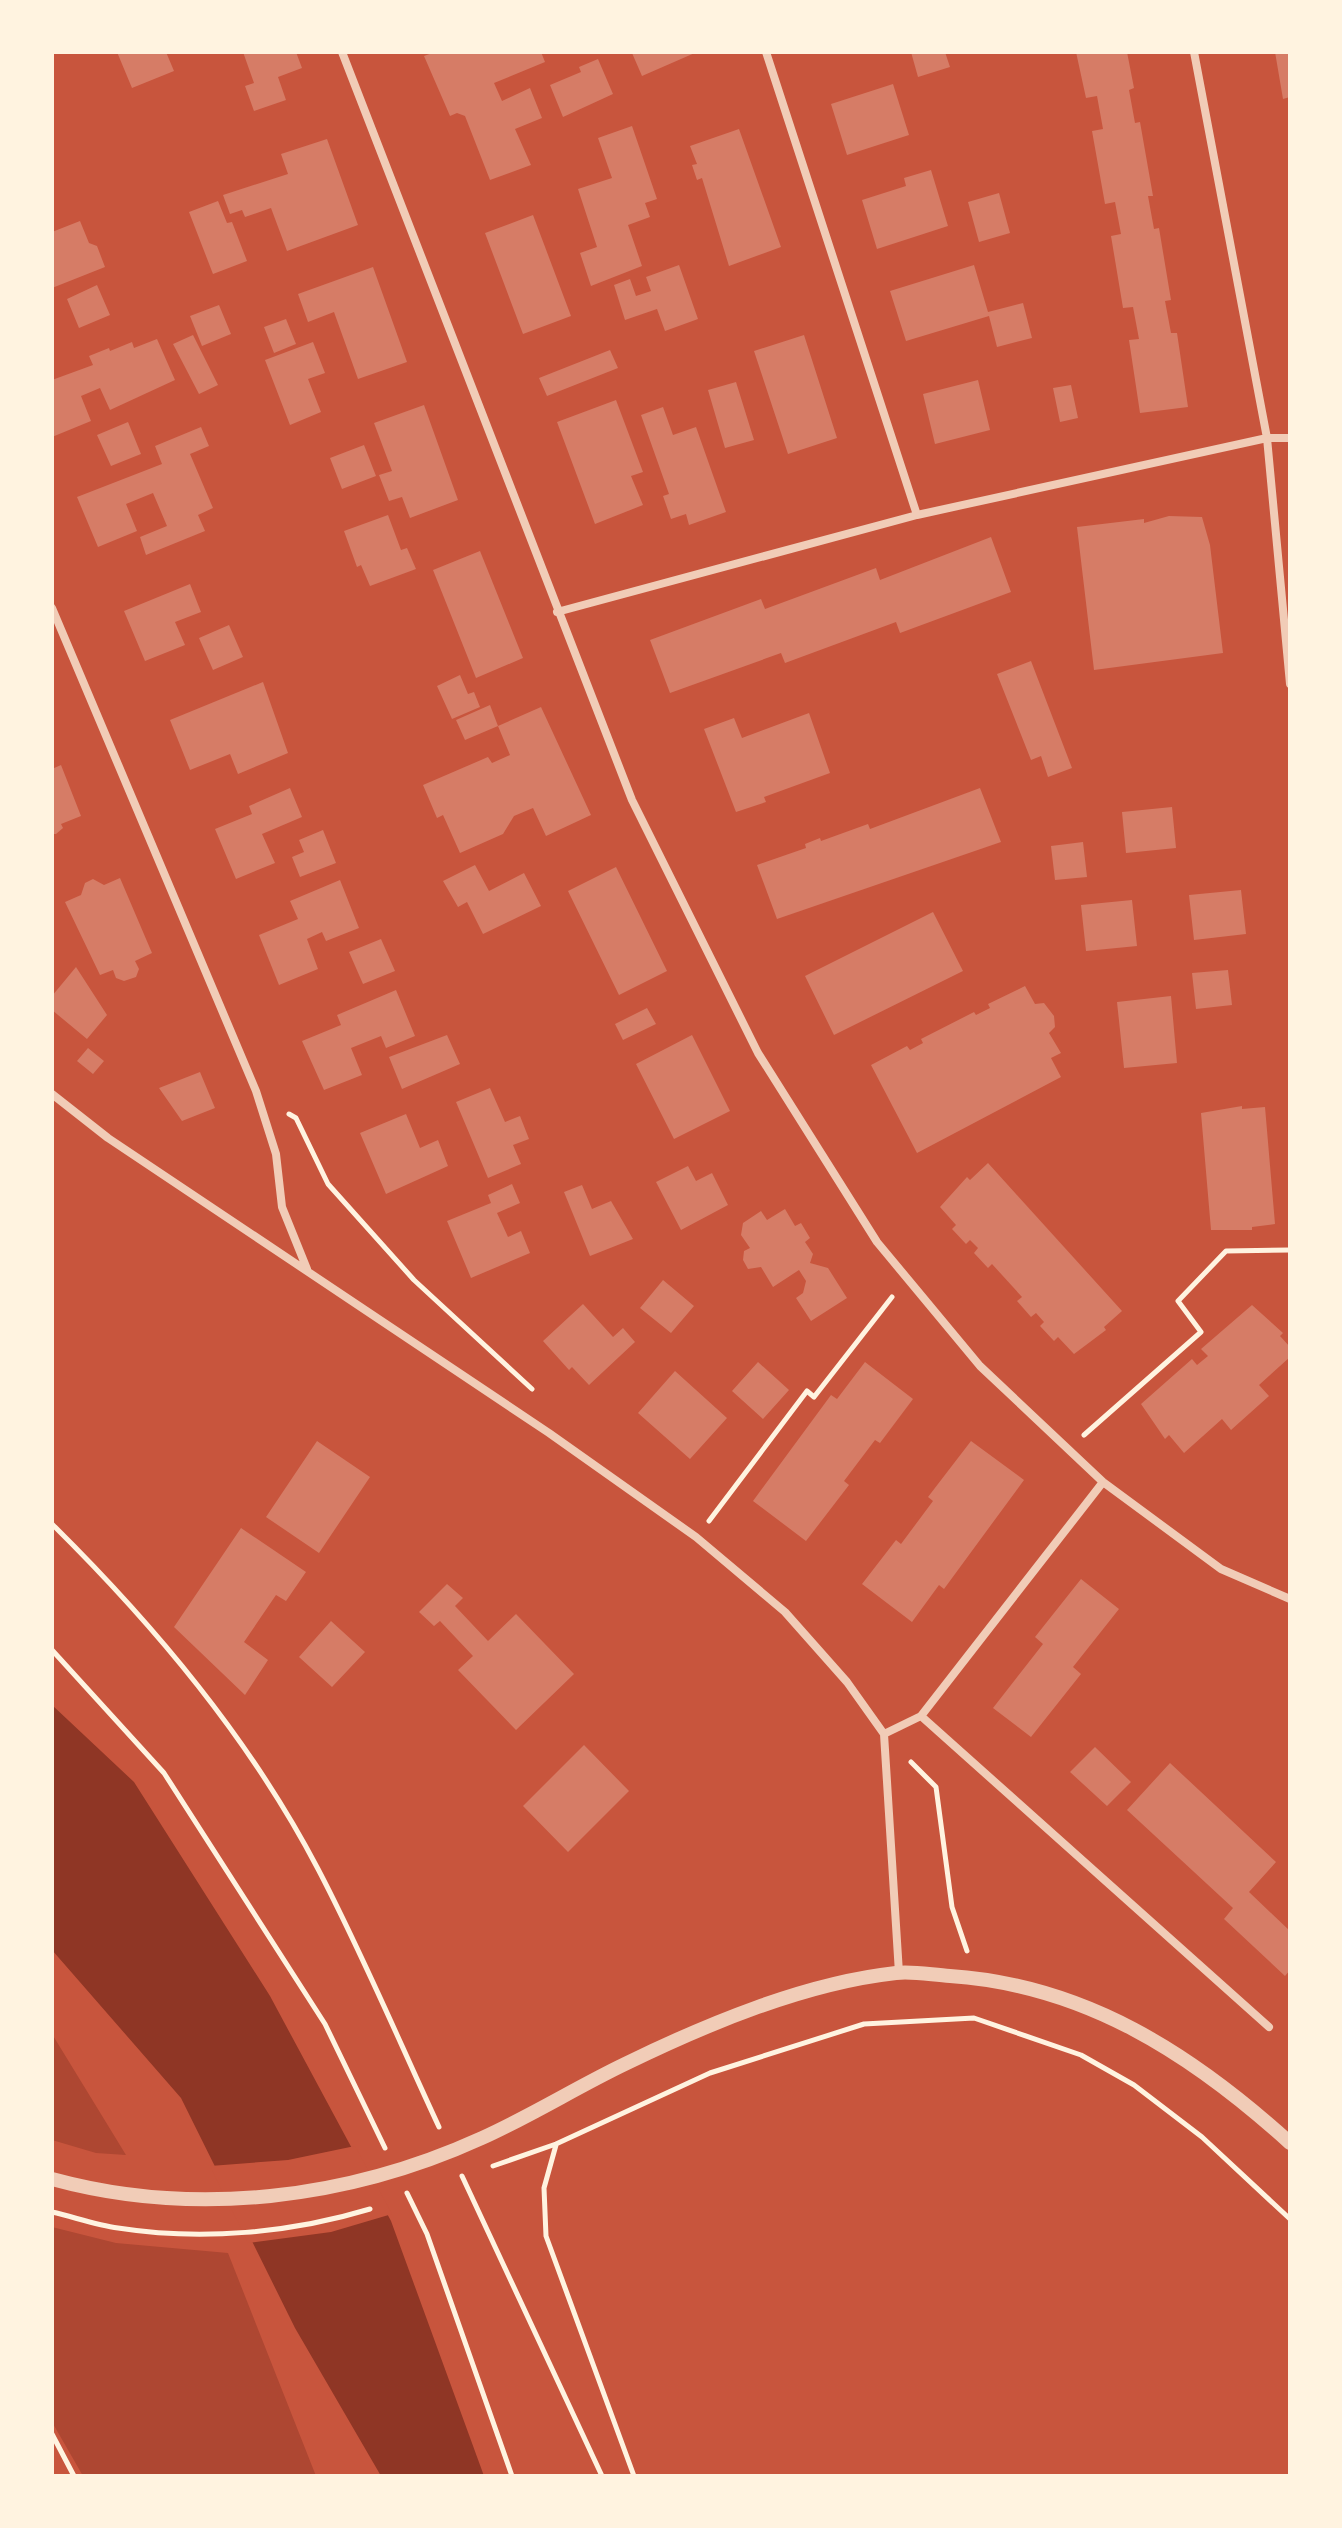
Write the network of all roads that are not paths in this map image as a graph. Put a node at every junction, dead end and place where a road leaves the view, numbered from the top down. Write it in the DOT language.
graph roads {
  1 [pos="343,52"];
  2 [pos="766,52"];
  3 [pos="1194,52"];
  4 [pos="1267,438"];
  5 [pos="1290,438"];
  6 [pos="917,515"];
  7 [pos="52,608"];
  8 [pos="557,612"];
  9 [pos="1290,684"];
  10 [pos="52,1094"];
  11 [pos="307,1270"];
  12 [pos="1103,1482"];
  13 [pos="1290,1599"];
  14 [pos="921,1716"];
  15 [pos="884,1734"];
  16 [pos="899,1973"];
  17 [pos="1269,2027"];
  18 [pos="1290,2143"];
  19 [pos="52,2179"];
  1 -- 8 [label="street"];
  2 -- 6 [label="street"];
  3 -- 4 [label="street"];
  4 -- 5 [label="street"];
  4 -- 6 [label="street"];
  4 -- 9 [label="street"];
  6 -- 8 [label="street"];
  7 -- 11 [label="street"];
  8 -- 12 [label="street"];
  10 -- 11 [label="street"];
  11 -- 15 [label="street"];
  12 -- 13 [label="street"];
  12 -- 14 [label="street"];
  14 -- 15 [label="street"];
  14 -- 17 [label="street"];
  15 -- 16 [label="street"];
  16 -- 18 [label="street"];
  16 -- 19 [label="street"];
}
